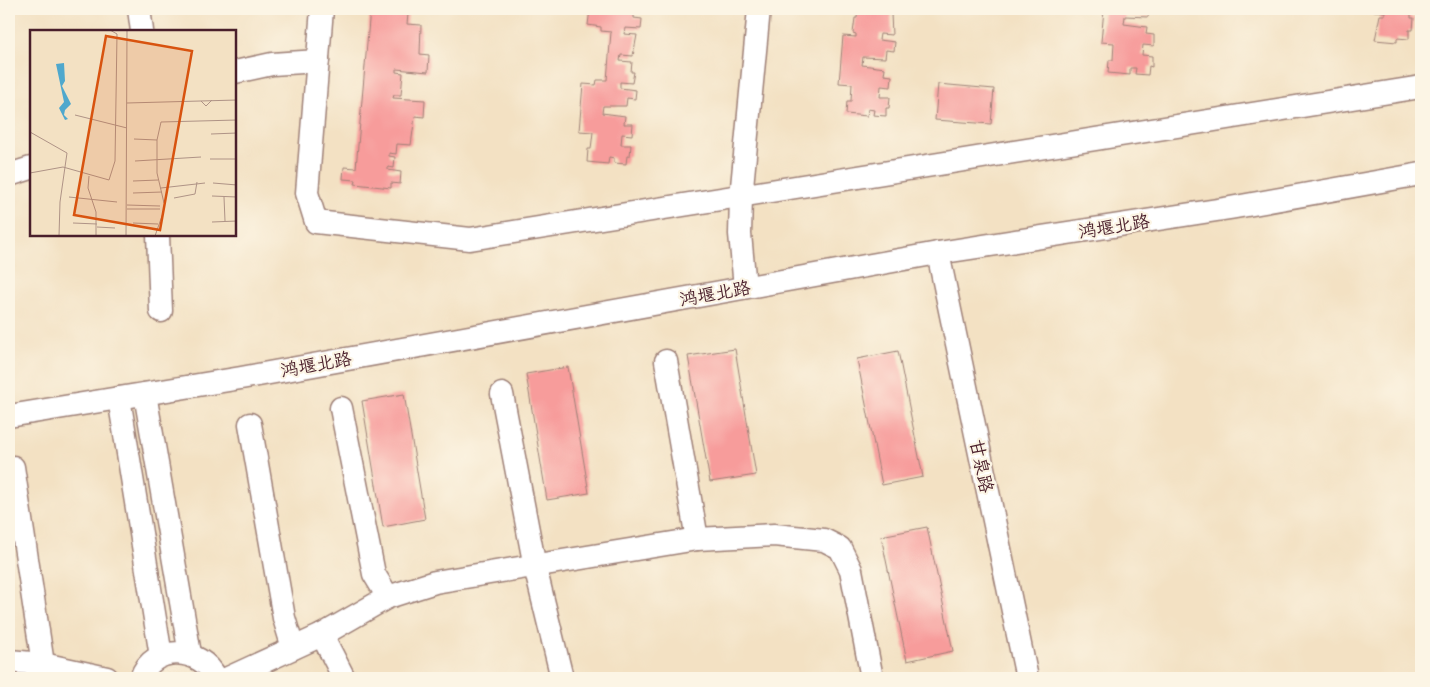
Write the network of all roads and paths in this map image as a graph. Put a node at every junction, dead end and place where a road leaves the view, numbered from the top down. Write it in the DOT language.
graph roads {
  1 [pos="139,9"];
  2 [pos="322,9"];
  3 [pos="759,9"];
  4 [pos="142,30"];
  5 [pos="318,61"];
  6 [pos="236,72"];
  7 [pos="1421,87"];
  8 [pos="30,168"];
  9 [pos="1421,174"];
  10 [pos="9,175"];
  11 [pos="740,197"];
  12 [pos="158,236"];
  13 [pos="938,253"];
  14 [pos="745,287"];
  15 [pos="161,311"];
  16 [pos="666,361"];
  17 [pos="145,394"];
  18 [pos="502,394"];
  19 [pos="119,398"];
  20 [pos="341,408"];
  21 [pos="9,416"];
  22 [pos="250,424"];
  23 [pos="13,467"];
  24 [pos="697,539"];
  25 [pos="535,566"];
  26 [pos="388,597"];
  27 [pos="322,635"];
  28 [pos="293,648"];
  29 [pos="190,654"];
  30 [pos="161,656"];
  31 [pos="9,661"];
  32 [pos="44,664"];
  33 [pos="108,678"];
  34 [pos="141,678"];
  35 [pos="216,678"];
  36 [pos="228,678"];
  37 [pos="344,678"];
  38 [pos="562,678"];
  39 [pos="872,678"];
  40 [pos="1027,678"];
  1 -- 4 [label="street"];
  2 -- 5 [label="street"];
  3 -- 11 [label="street"];
  5 -- 6 [label="street"];
  5 -- 11 [label="street"];
  7 -- 11 [label="street"];
  8 -- 10 [label="street"];
  9 -- 13 [label="street, 鸿堰北路"];
  11 -- 14 [label="street"];
  12 -- 15 [label="street"];
  13 -- 14 [label="street, 鸿堰北路"];
  13 -- 40 [label="street, 甘泉路"];
  14 -- 17 [label="street, 鸿堰北路"];
  16 -- 24 [label="street"];
  17 -- 19 [label="street, 鸿堰北路"];
  17 -- 29 [label="street"];
  18 -- 25 [label="street"];
  19 -- 21 [label="street, 鸿堰北路"];
  19 -- 30 [label="street"];
  20 -- 26 [label="street"];
  22 -- 28 [label="street"];
  23 -- 32 [label="street"];
  24 -- 25 [label="street"];
  24 -- 39 [label="street"];
  25 -- 26 [label="street"];
  25 -- 38 [label="street"];
  26 -- 27 [label="street"];
  27 -- 28 [label="street"];
  27 -- 37 [label="street"];
  28 -- 36 [label="street"];
  29 -- 30 [label="street"];
  29 -- 35 [label="street"];
  30 -- 34 [label="street"];
  31 -- 32 [label="street"];
  32 -- 33 [label="street"];
}
